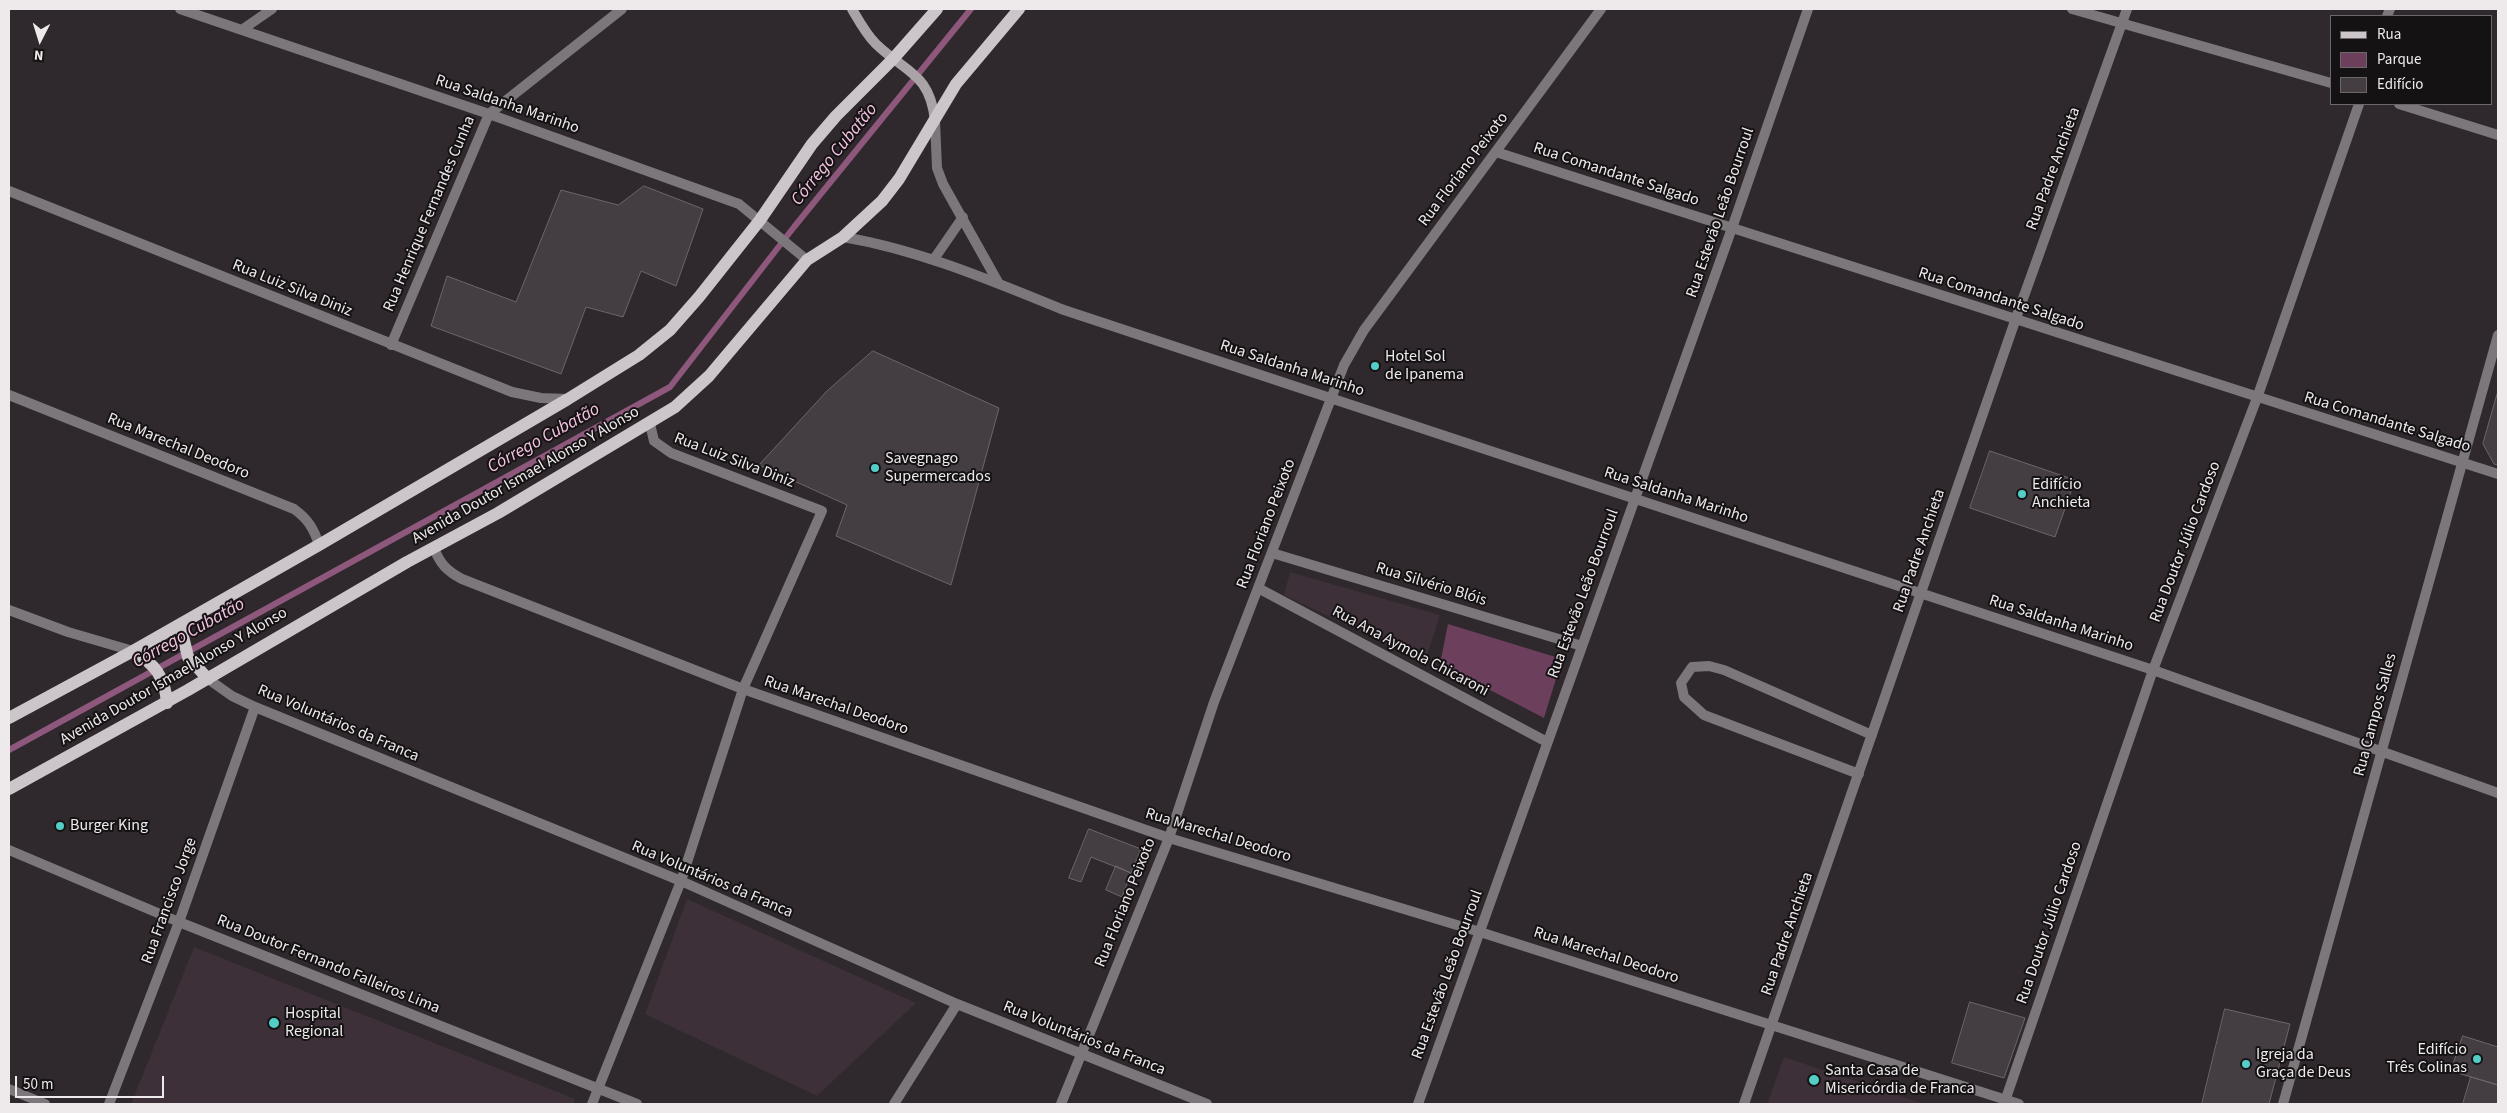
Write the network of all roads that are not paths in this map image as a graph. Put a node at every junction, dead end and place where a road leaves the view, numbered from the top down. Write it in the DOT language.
graph roads {
  1 [pos="180,9"];
  2 [pos="272,9"];
  3 [pos="622,9"];
  4 [pos="852,9"];
  5 [pos="937,9"];
  6 [pos="1019,9"];
  7 [pos="1601,9"];
  8 [pos="1808,9"];
  9 [pos="2072,9"];
  10 [pos="2127,9"];
  11 [pos="2122,24"];
  12 [pos="243,30"];
  13 [pos="894,59"];
  14 [pos="2330,83"];
  15 [pos="2360,105"];
  16 [pos="2402,105"];
  17 [pos="488,114"];
  18 [pos="935,121"];
  19 [pos="2498,135"];
  20 [pos="1496,152"];
  21 [pos="9,191"];
  22 [pos="963,217"];
  23 [pos="760,220"];
  24 [pos="1732,228"];
  25 [pos="843,237"];
  26 [pos="934,259"];
  27 [pos="807,260"];
  28 [pos="999,284"];
  29 [pos="2015,321"];
  30 [pos="2498,334"];
  31 [pos="391,345"];
  32 [pos="9,395"];
  33 [pos="1331,398"];
  34 [pos="2257,398"];
  35 [pos="568,400"];
  36 [pos="650,424"];
  37 [pos="2461,462"];
  38 [pos="2498,474"];
  39 [pos="1634,498"];
  40 [pos="319,545"];
  41 [pos="434,548"];
  42 [pos="1272,554"];
  43 [pos="1258,588"];
  44 [pos="1921,593"];
  45 [pos="9,610"];
  46 [pos="180,624"];
  47 [pos="1582,646"];
  48 [pos="133,651"];
  49 [pos="2153,670"];
  50 [pos="204,675"];
  51 [pos="743,689"];
  52 [pos="166,696"];
  53 [pos="255,707"];
  54 [pos="9,718"];
  55 [pos="1872,735"];
  56 [pos="1547,742"];
  57 [pos="2382,750"];
  58 [pos="1859,774"];
  59 [pos="9,789"];
  60 [pos="2498,793"];
  61 [pos="1169,838"];
  62 [pos="9,850"];
  63 [pos="681,881"];
  64 [pos="179,922"];
  65 [pos="1480,932"];
  66 [pos="957,1004"];
  67 [pos="1773,1025"];
  68 [pos="1081,1054"];
  69 [pos="9,1089"];
  70 [pos="598,1089"];
  71 [pos="2005,1102"];
  72 [pos="45,1104"];
  73 [pos="110,1104"];
  74 [pos="592,1104"];
  75 [pos="637,1104"];
  76 [pos="894,1104"];
  77 [pos="1061,1104"];
  78 [pos="1207,1104"];
  79 [pos="1418,1104"];
  80 [pos="1744,1104"];
  81 [pos="2019,1104"];
  82 [pos="2283,1104"];
  1 -- 12 [label="street, Rua Saldanha Marinho"];
  2 -- 12 [label="street"];
  3 -- 17 [label="street, Rua Henrique Fernandes Cunha"];
  4 -- 13 [label="main road"];
  5 -- 13 [label="main road"];
  6 -- 18 [label="main road, Avenida Doutor Ismael Alonso Y Alonso"];
  7 -- 20 [label="street, Rua Floriano Peixoto"];
  8 -- 24 [label="street, Rua Estevão Leão Bourroul"];
  9 -- 11 [label="street"];
  10 -- 11 [label="street, Rua Padre Anchieta"];
  11 -- 14 [label="street"];
  11 -- 29 [label="street, Rua Padre Anchieta"];
  12 -- 17 [label="street, Rua Saldanha Marinho"];
  13 -- 18 [label="main road"];
  13 -- 23 [label="main road"];
  15 -- 34 [label="street, Rua Doutor Júlio Cardoso"];
  16 -- 19 [label="street"];
  17 -- 23 [label="street, Rua Saldanha Marinho"];
  17 -- 31 [label="street, Rua Henrique Fernandes Cunha"];
  18 -- 22 [label="street"];
  18 -- 25 [label="main road, Avenida Doutor Ismael Alonso Y Alonso"];
  20 -- 24 [label="street, Rua Comandante Salgado"];
  20 -- 33 [label="street, Rua Floriano Peixoto"];
  21 -- 31 [label="street, Rua Luiz Silva Diniz"];
  22 -- 26 [label="street"];
  22 -- 28 [label="street"];
  23 -- 27 [label="street, Rua Saldanha Marinho"];
  23 -- 35 [label="main road"];
  24 -- 29 [label="street, Rua Comandante Salgado"];
  24 -- 39 [label="street, Rua Estevão Leão Bourroul"];
  25 -- 26 [label="street, Rua Saldanha Marinho"];
  25 -- 27 [label="main road, Avenida Doutor Ismael Alonso Y Alonso"];
  26 -- 28 [label="street, Rua Saldanha Marinho"];
  27 -- 36 [label="main road, Avenida Doutor Ismael Alonso Y Alonso"];
  28 -- 33 [label="street, Rua Saldanha Marinho"];
  29 -- 34 [label="street, Rua Comandante Salgado"];
  29 -- 44 [label="street, Rua Padre Anchieta"];
  30 -- 37 [label="street, Rua Campos Salles"];
  31 -- 35 [label="street, Rua Luiz Silva Diniz"];
  32 -- 40 [label="street, Rua Marechal Deodoro"];
  33 -- 39 [label="street, Rua Saldanha Marinho"];
  33 -- 42 [label="street, Rua Floriano Peixoto"];
  34 -- 37 [label="street, Rua Comandante Salgado"];
  34 -- 49 [label="street, Rua Doutor Júlio Cardoso"];
  35 -- 40 [label="main road"];
  36 -- 41 [label="main road, Avenida Doutor Ismael Alonso Y Alonso"];
  36 -- 51 [label="street, Rua Luiz Silva Diniz"];
  37 -- 38 [label="street, Rua Comandante Salgado"];
  37 -- 57 [label="street, Rua Campos Salles"];
  39 -- 44 [label="street, Rua Saldanha Marinho"];
  39 -- 47 [label="street, Rua Estevão Leão Bourroul"];
  40 -- 46 [label="main road"];
  41 -- 50 [label="main road, Avenida Doutor Ismael Alonso Y Alonso"];
  41 -- 51 [label="street, Rua Marechal Deodoro"];
  42 -- 43 [label="street, Rua Floriano Peixoto"];
  42 -- 47 [label="street, Rua Silvério Blóis"];
  43 -- 56 [label="street, Rua Ana Aymola Chicaroni"];
  43 -- 61 [label="street, Rua Floriano Peixoto"];
  44 -- 49 [label="street, Rua Saldanha Marinho"];
  44 -- 55 [label="street, Rua Padre Anchieta"];
  45 -- 48 [label="street"];
  46 -- 48 [label="main road"];
  46 -- 50 [label="main road"];
  47 -- 56 [label="street, Rua Estevão Leão Bourroul"];
  48 -- 52 [label="main road"];
  48 -- 54 [label="main road"];
  49 -- 57 [label="street, Rua Saldanha Marinho"];
  49 -- 71 [label="street, Rua Doutor Júlio Cardoso"];
  50 -- 52 [label="main road, Avenida Doutor Ismael Alonso Y Alonso"];
  50 -- 53 [label="street, Rua Voluntários da Franca"];
  51 -- 61 [label="street, Rua Marechal Deodoro"];
  51 -- 63 [label="street"];
  52 -- 59 [label="main road, Avenida Doutor Ismael Alonso Y Alonso"];
  53 -- 63 [label="street, Rua Voluntários da Franca"];
  53 -- 64 [label="street, Rua Francisco Jorge"];
  55 -- 58 [label="street, Rua Padre Anchieta"];
  55 -- 58 [label="street"];
  56 -- 65 [label="street, Rua Estevão Leão Bourroul"];
  57 -- 60 [label="street, Rua Saldanha Marinho"];
  57 -- 82 [label="street, Rua Campos Salles"];
  58 -- 67 [label="street, Rua Padre Anchieta"];
  61 -- 65 [label="street, Rua Marechal Deodoro"];
  61 -- 68 [label="street, Rua Floriano Peixoto"];
  62 -- 64 [label="street, Rua Doutor Fernando Falleiros Lima"];
  63 -- 66 [label="street, Rua Voluntários da Franca"];
  63 -- 70 [label="street"];
  64 -- 70 [label="street, Rua Doutor Fernando Falleiros Lima"];
  64 -- 73 [label="street, Rua Francisco Jorge"];
  65 -- 67 [label="street, Rua Marechal Deodoro"];
  65 -- 79 [label="street, Rua Estevão Leão Bourroul"];
  66 -- 68 [label="street, Rua Voluntários da Franca"];
  66 -- 76 [label="street"];
  67 -- 71 [label="street, Rua Marechal Deodoro"];
  67 -- 80 [label="street, Rua Padre Anchieta"];
  68 -- 77 [label="street, Rua Floriano Peixoto"];
  68 -- 78 [label="street, Rua Voluntários da Franca"];
  69 -- 72 [label="street"];
  70 -- 74 [label="street"];
  70 -- 75 [label="street, Rua Doutor Fernando Falleiros Lima"];
  71 -- 81 [label="street, Rua Marechal Deodoro"];
}
